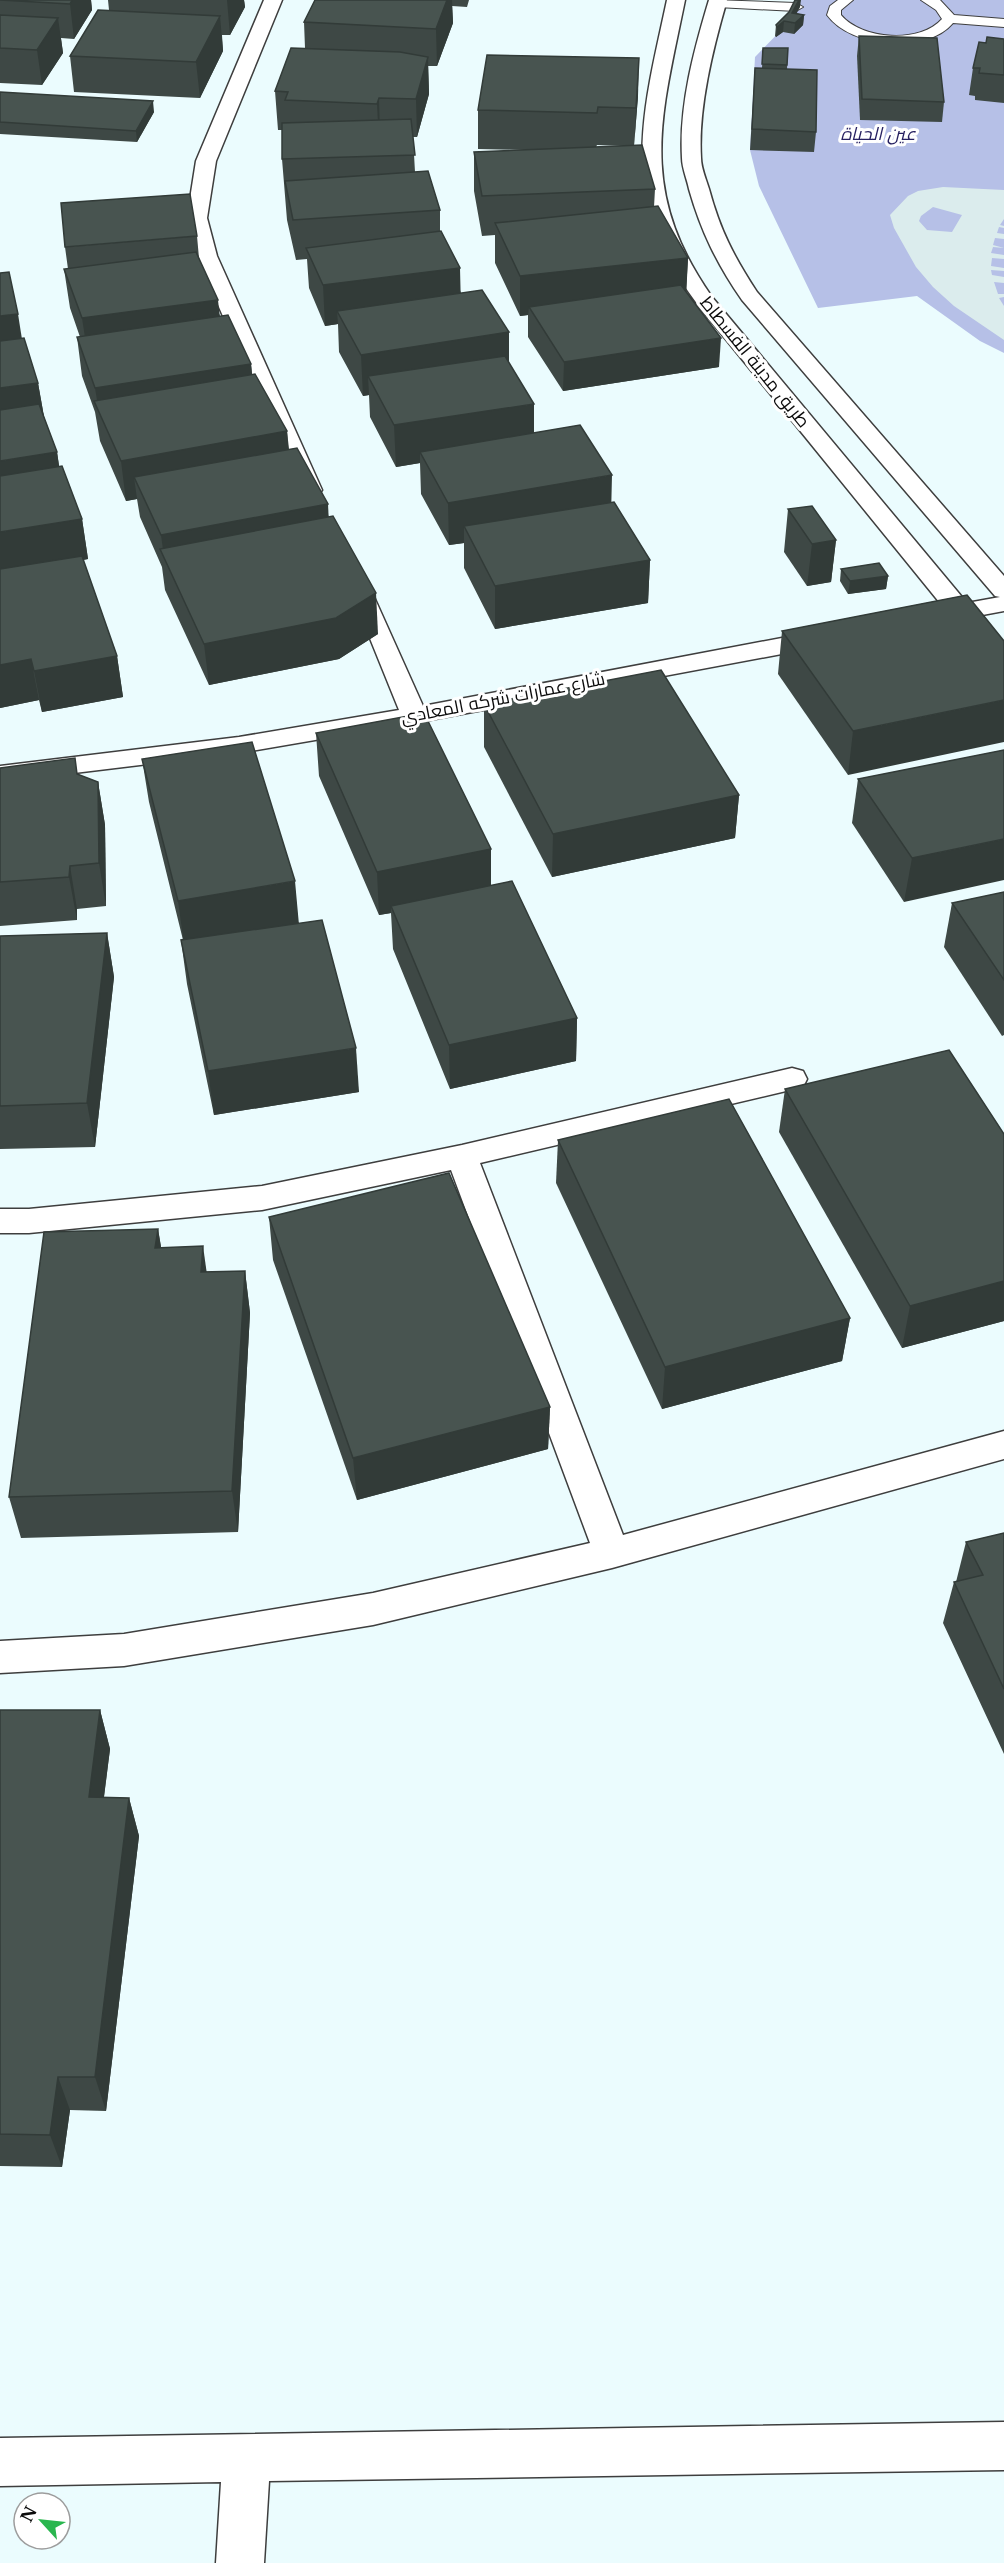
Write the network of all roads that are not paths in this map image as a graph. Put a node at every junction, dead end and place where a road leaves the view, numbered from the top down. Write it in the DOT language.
graph roads {
  1 [pos="273,0"];
  2 [pos="675,0"];
  3 [pos="928,0"];
  4 [pos="718,1"];
  5 [pos="819,6"];
  6 [pos="949,20"];
  7 [pos="1004,23"];
  8 [pos="318,506"];
  9 [pos="348,569"];
  10 [pos="1004,591"];
  11 [pos="1004,604"];
  12 [pos="961,612"];
  13 [pos="914,621"];
  14 [pos="844,634"];
  15 [pos="1004,669"];
  16 [pos="414,715"];
  17 [pos="0,774"];
  18 [pos="792,1079"];
  19 [pos="462,1156"];
  20 [pos="0,1221"];
  21 [pos="1004,1445"];
  22 [pos="612,1553"];
  23 [pos="0,1657"];
  24 [pos="1004,2446"];
  25 [pos="247,2458"];
  26 [pos="0,2462"];
  27 [pos="240,2563"];
  1 -- 8 [label="street"];
  2 -- 12 [label="street, طريق مدينة الفسطاط"];
  3 -- 6 [label="lane"];
  4 -- 5 [label="lane"];
  4 -- 10 [label="street, طريق مدينة الفسطاط"];
  5 -- 6 [label="lane"];
  6 -- 7 [label="lane"];
  9 -- 16 [label="street"];
  11 -- 12 [label="street"];
  12 -- 13 [label="street"];
  12 -- 15 [label="street, طريق مدينة الفسطاط"];
  14 -- 16 [label="street, شارع عمارات شركه المعادي"];
  16 -- 17 [label="street, شارع عمارات شركه المعادي"];
  18 -- 19 [label="street"];
  19 -- 20 [label="street"];
  19 -- 22 [label="street"];
  21 -- 22 [label="street"];
  22 -- 23 [label="street"];
  24 -- 25 [label="street"];
  25 -- 26 [label="street"];
  25 -- 27 [label="street"];
}
